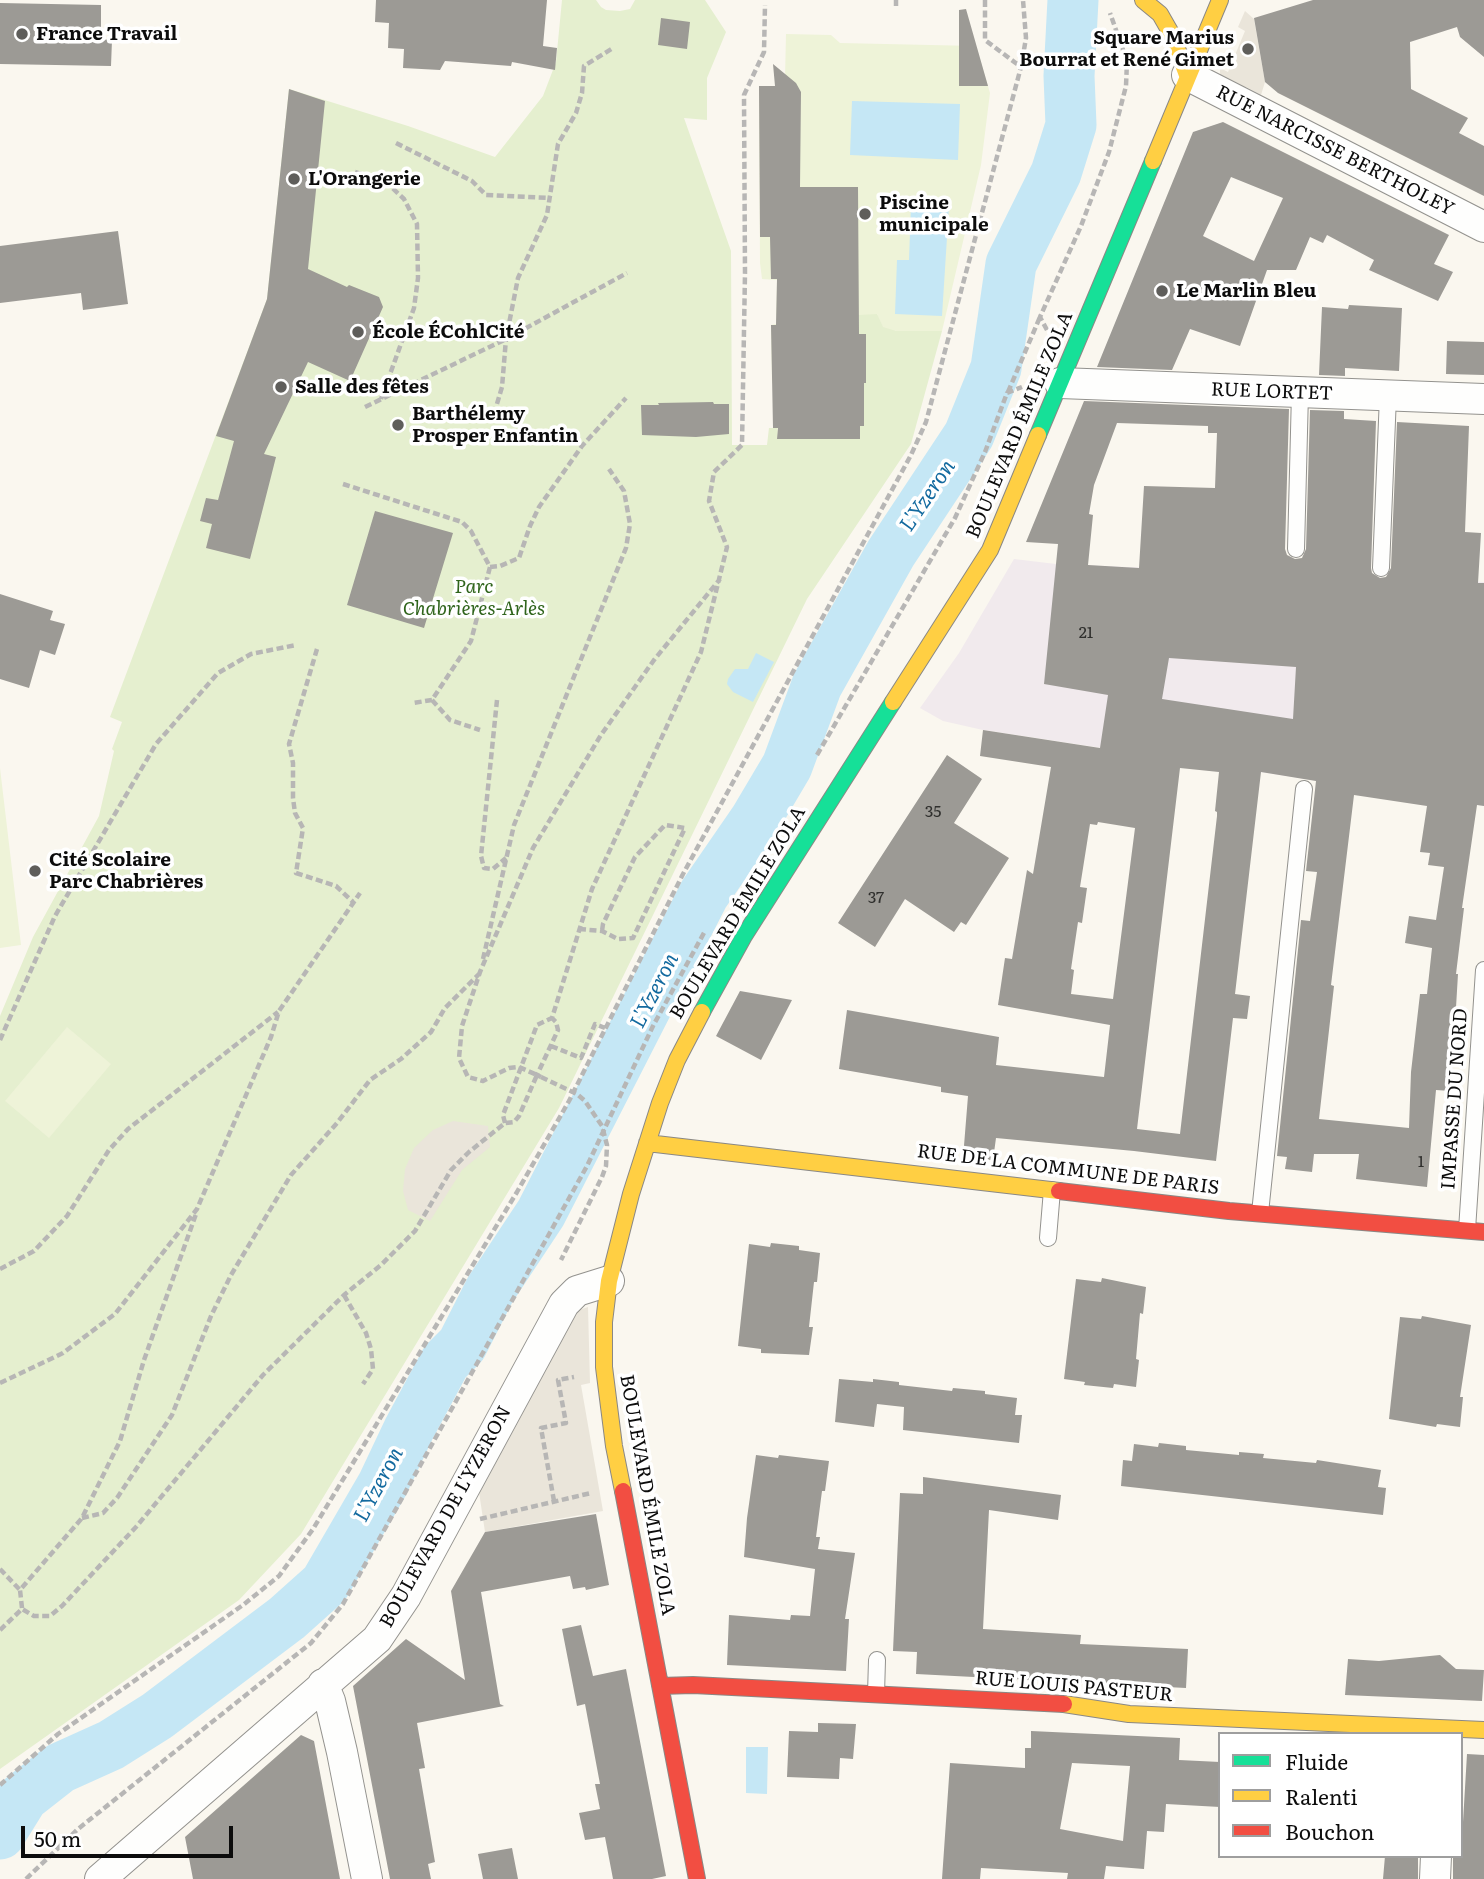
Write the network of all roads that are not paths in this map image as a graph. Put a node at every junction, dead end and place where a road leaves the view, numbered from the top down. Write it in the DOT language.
graph roads {
  1 [pos="1220,0"];
  2 [pos="1148,4"];
  3 [pos="1187,75"];
  4 [pos="1484,227"];
  5 [pos="1060,383"];
  6 [pos="1300,393"];
  7 [pos="1388,396"];
  8 [pos="1484,399"];
  9 [pos="1296,549"];
  10 [pos="1381,568"];
  11 [pos="1304,789"];
  12 [pos="1484,970"];
  13 [pos="647,1143"];
  14 [pos="1052,1189"];
  15 [pos="1259,1213"];
  16 [pos="1467,1230"];
  17 [pos="1484,1232"];
  18 [pos="1048,1238"];
  19 [pos="609,1281"];
  20 [pos="877,1660"];
  21 [pos="323,1684"];
  22 [pos="660,1686"];
  23 [pos="876,1694"];
  24 [pos="1484,1730"];
  25 [pos="1444,1731"];
  26 [pos="1436,1858"];
  27 [pos="100,1879"];
  28 [pos="367,1879"];
  29 [pos="697,1879"];
  30 [pos="1435,1879"];
  1 -- 3 [label="main road, BOULEVARD ÉMILE ZOLA"];
  2 -- 3 [label="main road"];
  3 -- 4 [label="street, RUE NARCISSE BERTHOLEY"];
  3 -- 5 [label="main road, BOULEVARD ÉMILE ZOLA"];
  5 -- 6 [label="street, RUE LORTET"];
  5 -- 13 [label="main road, BOULEVARD ÉMILE ZOLA"];
  6 -- 7 [label="street, RUE LORTET"];
  6 -- 9 [label="lane"];
  7 -- 8 [label="street, RUE LORTET"];
  7 -- 10 [label="lane"];
  11 -- 15 [label="lane"];
  12 -- 16 [label="lane, IMPASSE DU NORD"];
  13 -- 14 [label="main road, RUE DE LA COMMUNE DE PARIS"];
  13 -- 19 [label="main road, BOULEVARD ÉMILE ZOLA"];
  14 -- 15 [label="main road, RUE DE LA COMMUNE DE PARIS"];
  14 -- 18 [label="lane"];
  15 -- 16 [label="main road, RUE DE LA COMMUNE DE PARIS"];
  16 -- 17 [label="main road, RUE DE LA COMMUNE DE PARIS"];
  19 -- 21 [label="street, BOULEVARD DE L'YZERON"];
  19 -- 22 [label="main road, BOULEVARD ÉMILE ZOLA"];
  20 -- 23 [label="lane"];
  21 -- 27 [label="street, BOULEVARD DE L'YZERON"];
  21 -- 28 [label="street"];
  22 -- 23 [label="main road, RUE LOUIS PASTEUR"];
  22 -- 29 [label="main road, BOULEVARD ÉMILE ZOLA"];
  23 -- 25 [label="main road, RUE LOUIS PASTEUR"];
  24 -- 25 [label="main road, RUE LOUIS PASTEUR"];
  26 -- 30 [label="street"];
}
